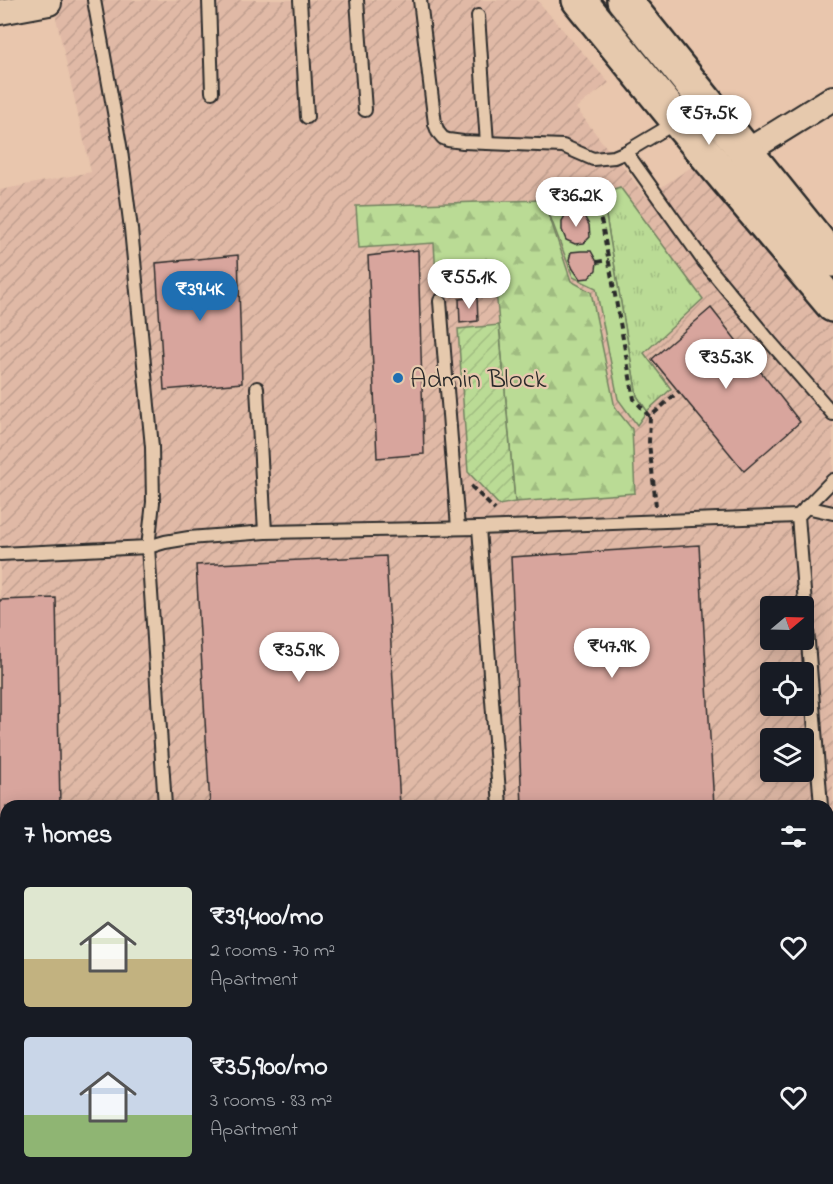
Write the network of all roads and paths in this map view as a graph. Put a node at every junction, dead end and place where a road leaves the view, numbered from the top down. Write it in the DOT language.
graph roads {
  1 [pos="94,0"];
  2 [pos="209,0"];
  3 [pos="300,0"];
  4 [pos="357,0"];
  5 [pos="420,0"];
  6 [pos="579,0"];
  7 [pos="624,0"];
  8 [pos="49,3"];
  9 [pos="0,12"];
  10 [pos="478,16"];
  11 [pos="212,92"];
  12 [pos="833,98"];
  13 [pos="365,110"];
  14 [pos="307,117"];
  15 [pos="678,121"];
  16 [pos="487,143"];
  17 [pos="626,152"];
  18 [pos="746,152"];
  19 [pos="578,213"];
  20 [pos="609,260"];
  21 [pos="833,260"];
  22 [pos="597,262"];
  23 [pos="440,301"];
  24 [pos="833,305"];
  25 [pos="257,388"];
  26 [pos="679,391"];
  27 [pos="833,414"];
  28 [pos="650,417"];
  29 [pos="833,480"];
  30 [pos="469,483"];
  31 [pos="645,507"];
  32 [pos="802,512"];
  33 [pos="833,513"];
  34 [pos="499,514"];
  35 [pos="458,528"];
  36 [pos="479,528"];
  37 [pos="265,532"];
  38 [pos="148,547"];
  39 [pos="0,554"];
  40 [pos="165,800"];
  41 [pos="500,800"];
  42 [pos="821,800"];
  1 -- 38 [label="lane"];
  2 -- 11 [label="lane"];
  3 -- 14 [label="lane"];
  4 -- 13 [label="lane"];
  5 -- 16 [label="lane"];
  6 -- 15 [label="main road"];
  7 -- 18 [label="main road"];
  8 -- 9 [label="street"];
  10 -- 16 [label="lane"];
  12 -- 18 [label="street"];
  15 -- 17 [label="lane"];
  15 -- 24 [label="main road"];
  16 -- 17 [label="lane"];
  17 -- 27 [label="lane"];
  18 -- 21 [label="main road"];
  19 -- 20 [label="path"];
  20 -- 22 [label="path"];
  20 -- 28 [label="path"];
  23 -- 35 [label="lane"];
  25 -- 37 [label="lane"];
  26 -- 28 [label="path"];
  28 -- 31 [label="path"];
  29 -- 32 [label="lane"];
  30 -- 34 [label="path"];
  32 -- 33 [label="lane"];
  32 -- 36 [label="lane"];
  32 -- 42 [label="lane"];
  35 -- 36 [label="lane"];
  35 -- 37 [label="lane"];
  36 -- 41 [label="lane"];
  37 -- 38 [label="lane"];
  38 -- 39 [label="lane"];
  38 -- 40 [label="lane"];
}
